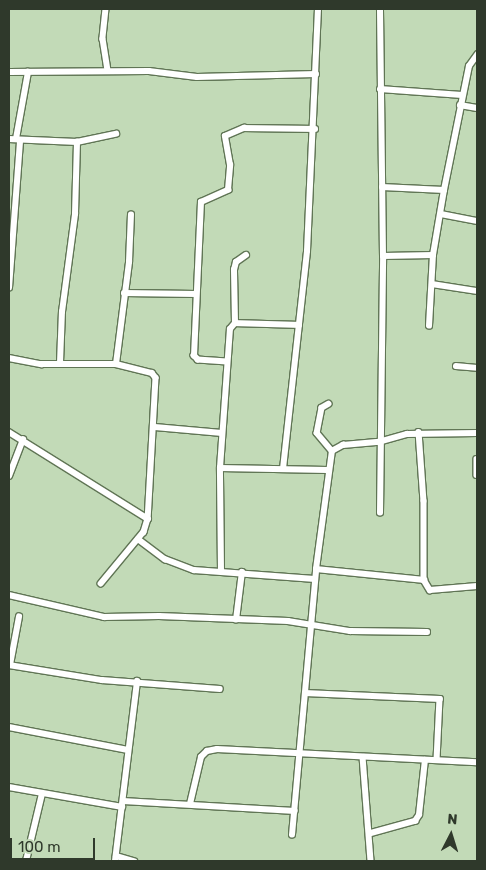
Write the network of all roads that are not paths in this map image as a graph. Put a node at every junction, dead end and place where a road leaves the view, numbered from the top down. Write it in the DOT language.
graph roads {
  1 [pos="106,9"];
  2 [pos="318,9"];
  3 [pos="381,9"];
  4 [pos="477,55"];
  5 [pos="108,70"];
  6 [pos="9,72"];
  7 [pos="28,72"];
  8 [pos="316,74"];
  9 [pos="380,89"];
  10 [pos="462,95"];
  11 [pos="460,105"];
  12 [pos="477,108"];
  13 [pos="315,129"];
  14 [pos="116,134"];
  15 [pos="9,139"];
  16 [pos="18,140"];
  17 [pos="77,142"];
  18 [pos="382,187"];
  19 [pos="444,190"];
  20 [pos="9,198"];
  21 [pos="16,199"];
  22 [pos="441,214"];
  23 [pos="131,215"];
  24 [pos="477,221"];
  25 [pos="246,255"];
  26 [pos="433,255"];
  27 [pos="382,256"];
  28 [pos="432,284"];
  29 [pos="9,288"];
  30 [pos="477,291"];
  31 [pos="124,293"];
  32 [pos="196,294"];
  33 [pos="235,323"];
  34 [pos="299,325"];
  35 [pos="429,326"];
  36 [pos="9,358"];
  37 [pos="227,362"];
  38 [pos="60,363"];
  39 [pos="116,364"];
  40 [pos="456,366"];
  41 [pos="477,368"];
  42 [pos="329,404"];
  43 [pos="155,427"];
  44 [pos="9,432"];
  45 [pos="419,432"];
  46 [pos="222,433"];
  47 [pos="477,433"];
  48 [pos="22,440"];
  49 [pos="379,442"];
  50 [pos="332,451"];
  51 [pos="477,459"];
  52 [pos="220,468"];
  53 [pos="283,469"];
  54 [pos="327,470"];
  55 [pos="9,476"];
  56 [pos="477,476"];
  57 [pos="380,513"];
  58 [pos="148,520"];
  59 [pos="138,539"];
  60 [pos="316,568"];
  61 [pos="221,571"];
  62 [pos="242,572"];
  63 [pos="315,579"];
  64 [pos="424,580"];
  65 [pos="101,584"];
  66 [pos="477,586"];
  67 [pos="9,595"];
  68 [pos="19,617"];
  69 [pos="236,620"];
  70 [pos="312,627"];
  71 [pos="427,632"];
  72 [pos="10,665"];
  73 [pos="137,682"];
  74 [pos="220,689"];
  75 [pos="305,693"];
  76 [pos="9,727"];
  77 [pos="128,750"];
  78 [pos="301,753"];
  79 [pos="364,757"];
  80 [pos="425,760"];
  81 [pos="437,760"];
  82 [pos="477,762"];
  83 [pos="9,787"];
  84 [pos="42,794"];
  85 [pos="122,804"];
  86 [pos="190,804"];
  87 [pos="295,811"];
  88 [pos="371,833"];
  89 [pos="292,835"];
  90 [pos="115,859"];
  91 [pos="26,861"];
  92 [pos="134,861"];
  93 [pos="371,861"];
  1 -- 5 [label="street"];
  2 -- 8 [label="street"];
  3 -- 9 [label="street"];
  4 -- 10 [label="street"];
  5 -- 7 [label="street"];
  5 -- 8 [label="street"];
  6 -- 7 [label="street"];
  7 -- 16 [label="street"];
  8 -- 13 [label="street"];
  9 -- 10 [label="street"];
  9 -- 18 [label="street"];
  10 -- 11 [label="street"];
  11 -- 12 [label="street"];
  11 -- 19 [label="street"];
  13 -- 32 [label="street"];
  13 -- 34 [label="street"];
  14 -- 17 [label="street"];
  15 -- 16 [label="street"];
  16 -- 17 [label="street"];
  16 -- 21 [label="street"];
  17 -- 38 [label="street"];
  18 -- 19 [label="street"];
  18 -- 27 [label="street"];
  19 -- 22 [label="street"];
  20 -- 21 [label="street"];
  21 -- 29 [label="street"];
  22 -- 24 [label="street"];
  22 -- 26 [label="street"];
  23 -- 31 [label="street"];
  25 -- 33 [label="street"];
  26 -- 27 [label="street"];
  26 -- 28 [label="street"];
  27 -- 49 [label="street"];
  28 -- 30 [label="street"];
  28 -- 35 [label="street"];
  31 -- 32 [label="street"];
  31 -- 39 [label="street"];
  32 -- 37 [label="street"];
  33 -- 34 [label="street"];
  33 -- 37 [label="street"];
  34 -- 53 [label="street"];
  36 -- 38 [label="street"];
  37 -- 46 [label="street"];
  38 -- 39 [label="street"];
  39 -- 43 [label="street"];
  40 -- 41 [label="street"];
  42 -- 50 [label="street"];
  43 -- 46 [label="street"];
  43 -- 58 [label="street"];
  44 -- 48 [label="street"];
  45 -- 47 [label="street"];
  45 -- 49 [label="street"];
  45 -- 64 [label="street"];
  46 -- 52 [label="street"];
  48 -- 55 [label="street"];
  48 -- 58 [label="street"];
  49 -- 50 [label="street"];
  49 -- 57 [label="street"];
  50 -- 54 [label="street"];
  51 -- 56 [label="street"];
  52 -- 53 [label="street"];
  52 -- 61 [label="street"];
  53 -- 54 [label="street"];
  54 -- 60 [label="street"];
  58 -- 59 [label="street"];
  59 -- 61 [label="street"];
  59 -- 65 [label="street"];
  60 -- 63 [label="street"];
  60 -- 64 [label="street"];
  61 -- 62 [label="street"];
  62 -- 63 [label="street"];
  62 -- 69 [label="street"];
  63 -- 70 [label="street"];
  64 -- 66 [label="street"];
  67 -- 69 [label="street"];
  68 -- 72 [label="street"];
  69 -- 70 [label="street"];
  70 -- 71 [label="street"];
  70 -- 75 [label="street"];
  72 -- 73 [label="street"];
  73 -- 74 [label="street"];
  73 -- 77 [label="street"];
  75 -- 78 [label="street"];
  75 -- 81 [label="street"];
  76 -- 77 [label="street"];
  77 -- 85 [label="street"];
  78 -- 79 [label="street"];
  78 -- 86 [label="street"];
  78 -- 87 [label="street"];
  79 -- 80 [label="street"];
  79 -- 88 [label="street"];
  80 -- 81 [label="street"];
  80 -- 88 [label="street"];
  81 -- 82 [label="street"];
  83 -- 84 [label="street"];
  84 -- 85 [label="street"];
  84 -- 91 [label="street"];
  85 -- 86 [label="street"];
  85 -- 90 [label="street"];
  86 -- 87 [label="street"];
  87 -- 89 [label="street"];
  88 -- 93 [label="street"];
  90 -- 92 [label="street"];
}
